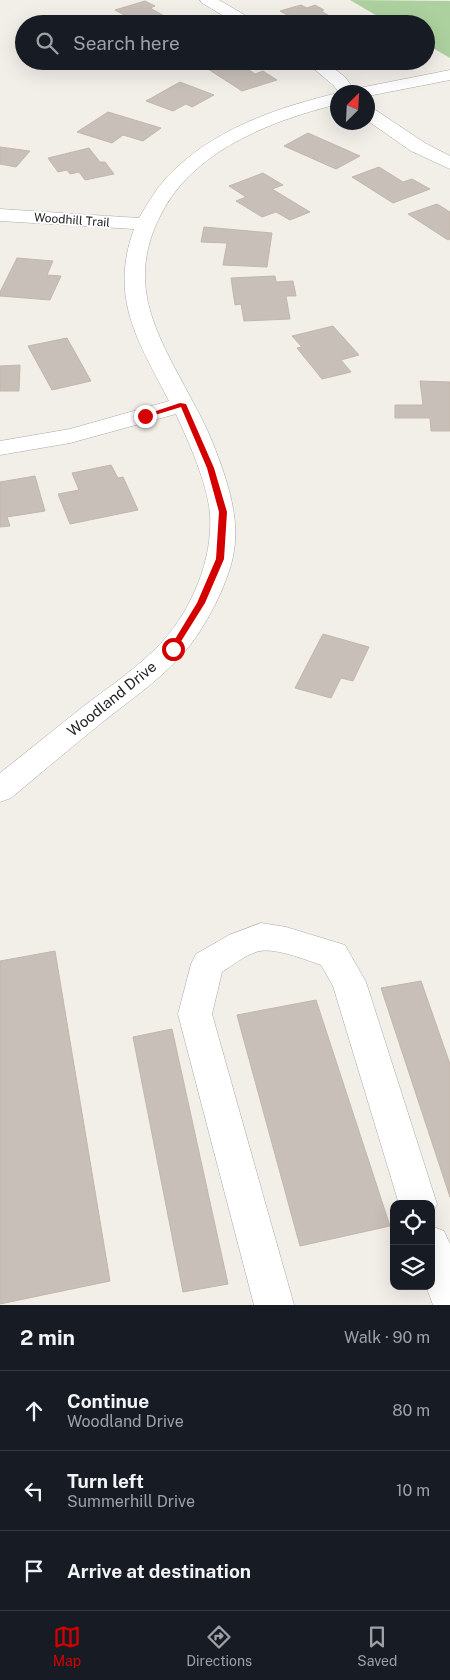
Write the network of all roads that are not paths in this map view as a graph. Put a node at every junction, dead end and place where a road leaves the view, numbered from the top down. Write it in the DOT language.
graph roads {
  1 [pos="208,0"];
  2 [pos="233,15"];
  3 [pos="325,70"];
  4 [pos="450,76"];
  5 [pos="343,85"];
  6 [pos="375,89"];
  7 [pos="330,100"];
  8 [pos="375,118"];
  9 [pos="450,162"];
  10 [pos="0,215"];
  11 [pos="144,224"];
  12 [pos="183,404"];
  13 [pos="0,448"];
  14 [pos="0,790"];
  15 [pos="417,1200"];
  16 [pos="431,1245"];
  17 [pos="450,1300"];
  18 [pos="274,1305"];
  1 -- 2 [label="street"];
  3 -- 5 [label="street"];
  4 -- 6 [label="street"];
  7 -- 11 [label="street, Woodland Drive"];
  8 -- 9 [label="street"];
  10 -- 11 [label="street, Woodhill Trail"];
  11 -- 12 [label="street, Woodland Drive"];
  12 -- 13 [label="street"];
  12 -- 14 [label="street, Woodland Drive"];
  15 -- 18 [label="street"];
  16 -- 17 [label="street"];
}
